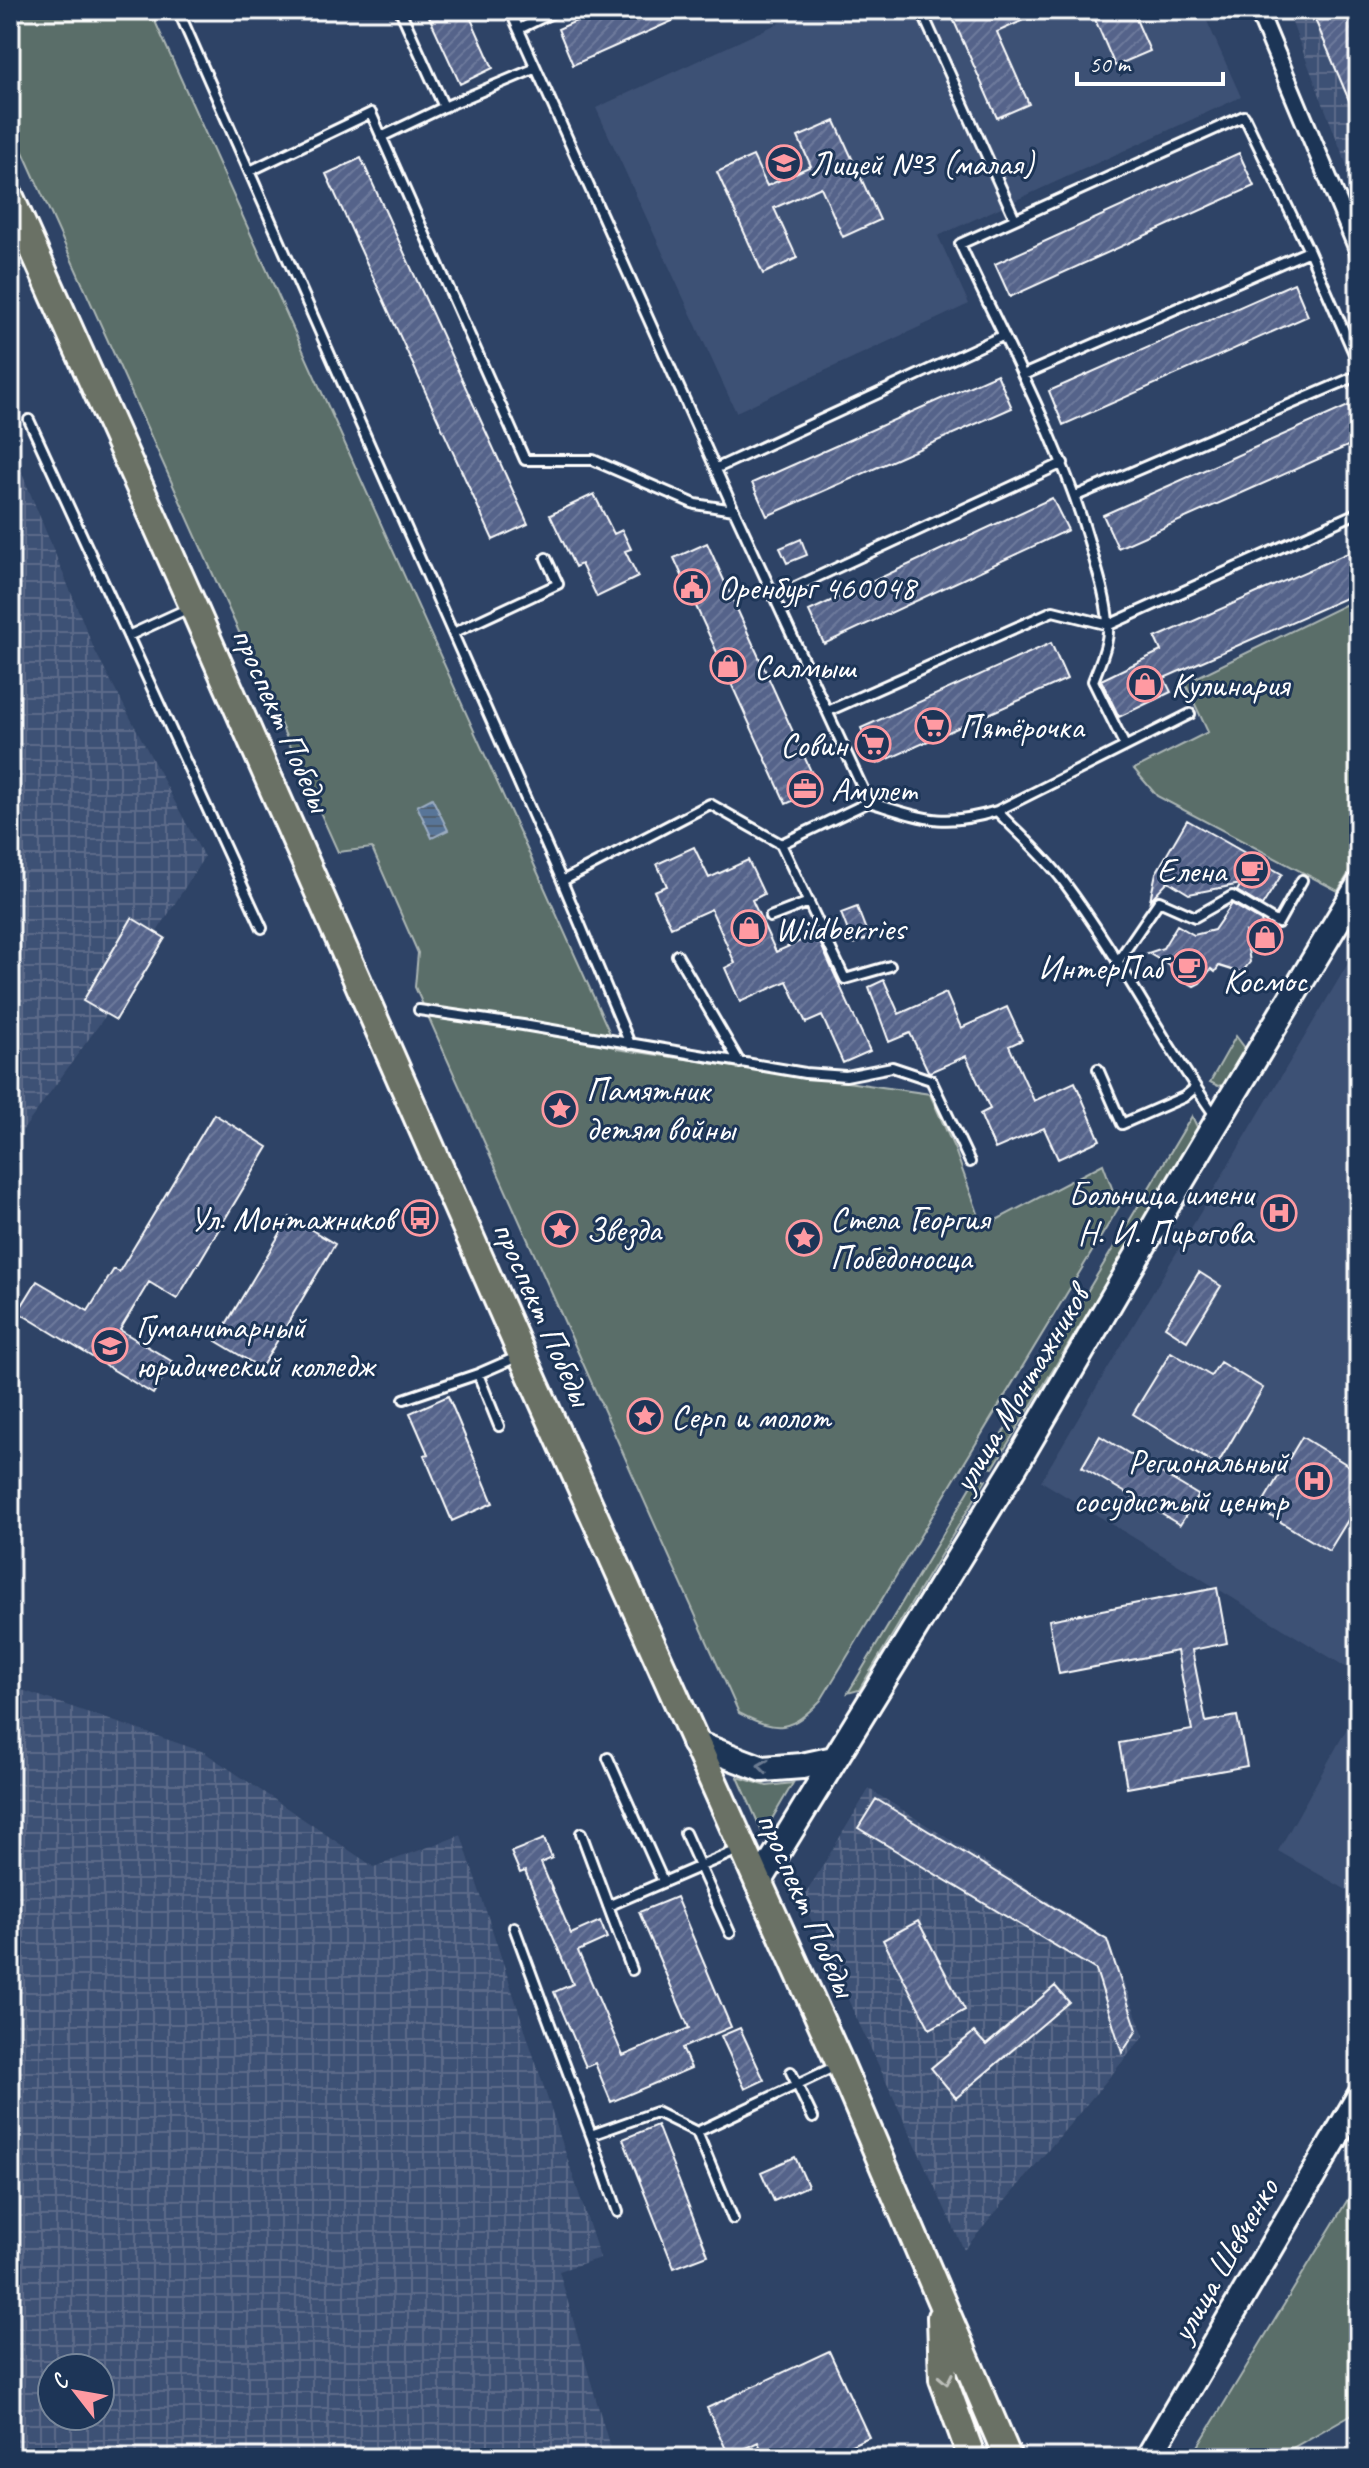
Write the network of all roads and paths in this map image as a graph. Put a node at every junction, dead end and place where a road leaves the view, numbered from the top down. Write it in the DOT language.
graph roads {
  1 [pos="178,10"];
  2 [pos="400,10"];
  3 [pos="510,10"];
  4 [pos="558,10"];
  5 [pos="921,10"];
  6 [pos="1258,10"];
  7 [pos="519,29"];
  8 [pos="536,68"];
  9 [pos="444,107"];
  10 [pos="381,137"];
  11 [pos="250,171"];
  12 [pos="10,197"];
  13 [pos="1015,219"];
  14 [pos="1309,251"];
  15 [pos="1359,252"];
  16 [pos="1002,336"];
  17 [pos="1359,365"];
  18 [pos="1023,375"];
  19 [pos="1359,375"];
  20 [pos="29,420"];
  21 [pos="1063,463"];
  22 [pos="717,468"];
  23 [pos="1076,496"];
  24 [pos="734,510"];
  25 [pos="1359,512"];
  26 [pos="546,558"];
  27 [pos="776,596"];
  28 [pos="193,606"];
  29 [pos="1109,625"];
  30 [pos="453,633"];
  31 [pos="128,636"];
  32 [pos="828,711"];
  33 [pos="1190,714"];
  34 [pos="1125,746"];
  35 [pos="869,802"];
  36 [pos="997,811"];
  37 [pos="781,844"];
  38 [pos="1302,880"];
  39 [pos="562,881"];
  40 [pos="1359,885"];
  41 [pos="809,902"];
  42 [pos="770,917"];
  43 [pos="262,928"];
  44 [pos="677,955"];
  45 [pos="1118,961"];
  46 [pos="890,966"];
  47 [pos="419,1010"];
  48 [pos="630,1044"];
  49 [pos="740,1063"];
  50 [pos="1098,1069"];
  51 [pos="1195,1088"];
  52 [pos="1218,1120"];
  53 [pos="970,1162"];
  54 [pos="522,1355"];
  55 [pos="478,1374"];
  56 [pos="404,1399"];
  57 [pos="499,1426"];
  58 [pos="694,1743"];
  59 [pos="608,1758"];
  60 [pos="834,1759"];
  61 [pos="581,1833"];
  62 [pos="685,1833"];
  63 [pos="742,1848"];
  64 [pos="699,1866"];
  65 [pos="663,1881"];
  66 [pos="758,1884"];
  67 [pos="608,1906"];
  68 [pos="514,1927"];
  69 [pos="730,1933"];
  70 [pos="632,1970"];
  71 [pos="840,2064"];
  72 [pos="791,2072"];
  73 [pos="797,2084"];
  74 [pos="1359,2097"];
  75 [pos="813,2118"];
  76 [pos="697,2132"];
  77 [pos="591,2135"];
  78 [pos="618,2212"];
  79 [pos="733,2219"];
  80 [pos="941,2302"];
  81 [pos="1154,2448"];
  82 [pos="1010,2456"];
  83 [pos="972,2458"];
  84 [pos="1130,2458"];
  1 -- 11 [label="lane"];
  2 -- 9 [label="lane"];
  3 -- 7 [label="lane"];
  4 -- 7 [label="lane"];
  5 -- 13 [label="lane"];
  6 -- 15 [label="street"];
  7 -- 8 [label="lane"];
  8 -- 9 [label="lane"];
  8 -- 22 [label="lane"];
  9 -- 10 [label="lane"];
  10 -- 11 [label="lane"];
  10 -- 24 [label="lane"];
  11 -- 30 [label="lane"];
  12 -- 28 [label="main road, проспект Победы"];
  13 -- 14 [label="lane"];
  13 -- 16 [label="lane"];
  14 -- 17 [label="lane"];
  14 -- 18 [label="lane"];
  16 -- 18 [label="lane"];
  16 -- 22 [label="lane"];
  18 -- 21 [label="lane"];
  19 -- 23 [label="lane"];
  20 -- 31 [label="lane"];
  21 -- 23 [label="lane"];
  21 -- 27 [label="lane"];
  22 -- 24 [label="lane"];
  23 -- 29 [label="lane"];
  24 -- 27 [label="lane"];
  25 -- 29 [label="lane"];
  26 -- 30 [label="lane"];
  27 -- 32 [label="lane"];
  28 -- 31 [label="lane"];
  28 -- 54 [label="main road, проспект Победы"];
  29 -- 32 [label="lane"];
  29 -- 34 [label="lane"];
  30 -- 39 [label="lane"];
  31 -- 43 [label="lane"];
  32 -- 35 [label="lane"];
  33 -- 34 [label="lane"];
  34 -- 36 [label="lane"];
  35 -- 36 [label="lane"];
  35 -- 37 [label="lane"];
  36 -- 45 [label="lane"];
  37 -- 39 [label="lane"];
  37 -- 41 [label="lane"];
  38 -- 45 [label="lane"];
  39 -- 48 [label="lane"];
  40 -- 52 [label="main road, улица Монтажников"];
  41 -- 42 [label="lane"];
  41 -- 46 [label="lane"];
  44 -- 49 [label="lane"];
  45 -- 51 [label="lane"];
  47 -- 48 [label="lane"];
  48 -- 49 [label="lane"];
  49 -- 53 [label="lane"];
  50 -- 51 [label="lane"];
  51 -- 52 [label="lane"];
  52 -- 60 [label="main road, улица Монтажников"];
  54 -- 55 [label="lane"];
  54 -- 58 [label="main road, проспект Победы"];
  55 -- 56 [label="lane"];
  55 -- 57 [label="lane"];
  60 -- 58 [label="main road, one-way"];
  58 -- 63 [label="main road, проспект Победы"];
  59 -- 65 [label="lane"];
  60 -- 66 [label="main road, улица Монтажников"];
  61 -- 67 [label="lane"];
  62 -- 64 [label="lane"];
  63 -- 64 [label="lane"];
  63 -- 66 [label="main road, проспект Победы"];
  64 -- 65 [label="lane"];
  64 -- 69 [label="lane"];
  65 -- 67 [label="lane"];
  66 -- 71 [label="main road, проспект Победы"];
  67 -- 70 [label="lane"];
  68 -- 77 [label="lane"];
  71 -- 73 [label="lane"];
  71 -- 80 [label="main road, проспект Победы"];
  72 -- 73 [label="lane"];
  73 -- 75 [label="lane"];
  73 -- 76 [label="lane"];
  74 -- 81 [label="main road, улица Шевченко"];
  76 -- 77 [label="lane"];
  76 -- 79 [label="lane"];
  77 -- 78 [label="lane"];
  80 -- 82 [label="main road, проспект Победы"];
  80 -- 83 [label="main road, one-way"];
  81 -- 84 [label="main road"];
}
